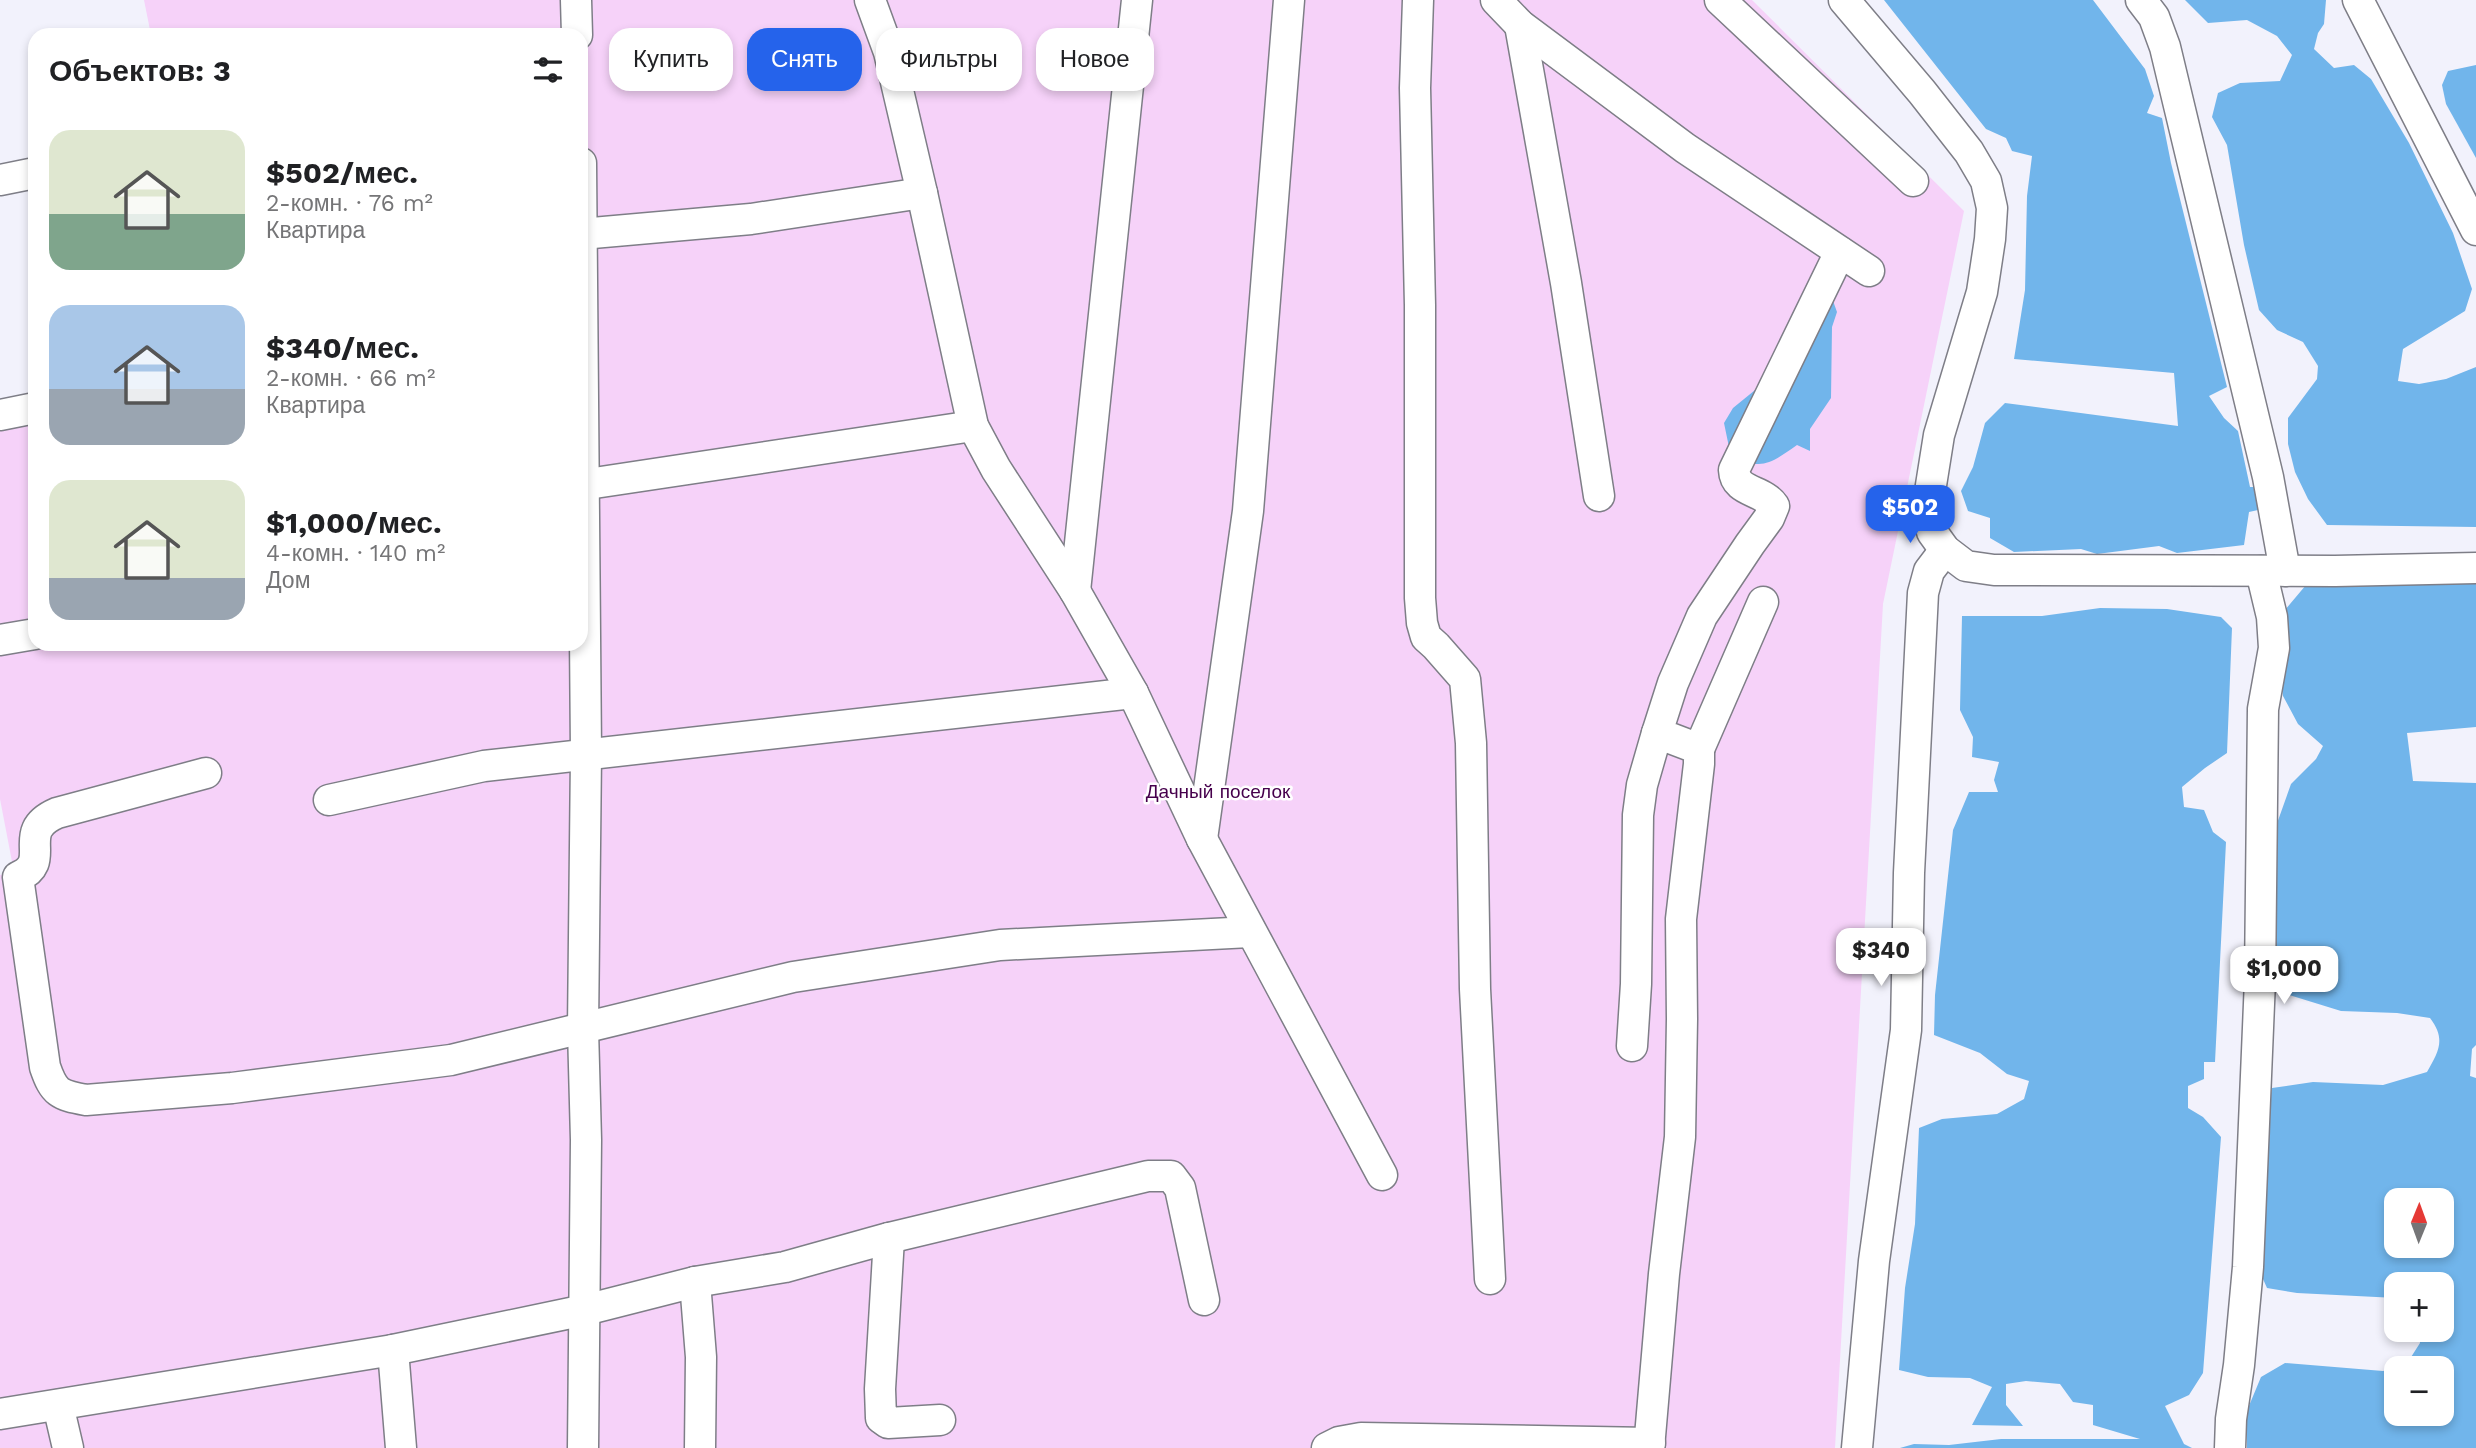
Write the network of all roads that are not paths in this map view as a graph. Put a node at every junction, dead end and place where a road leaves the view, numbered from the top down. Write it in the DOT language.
graph roads {
  1 [pos="576,0"];
  2 [pos="870,0"];
  3 [pos="1137,0"];
  4 [pos="1289,0"];
  5 [pos="1418,0"];
  6 [pos="1496,0"];
  7 [pos="1720,0"];
  8 [pos="1844,0"];
  9 [pos="2141,0"];
  10 [pos="2358,0"];
  11 [pos="1520,25"];
  12 [pos="577,28"];
  13 [pos="28,174"];
  14 [pos="0,180"];
  15 [pos="1913,181"];
  16 [pos="922,192"];
  17 [pos="2476,230"];
  18 [pos="588,233"];
  19 [pos="1840,252"];
  20 [pos="1869,271"];
  21 [pos="28,409"];
  22 [pos="0,415"];
  23 [pos="972,426"];
  24 [pos="588,484"];
  25 [pos="1599,496"];
  26 [pos="1945,550"];
  27 [pos="2476,568"];
  28 [pos="2273,571"];
  29 [pos="1075,591"];
  30 [pos="1763,602"];
  31 [pos="28,635"];
  32 [pos="0,640"];
  33 [pos="585,651"];
  34 [pos="1133,693"];
  35 [pos="1657,733"];
  36 [pos="1699,749"];
  37 [pos="586,754"];
  38 [pos="206,773"];
  39 [pos="329,800"];
  40 [pos="1202,839"];
  41 [pos="9,873"];
  42 [pos="1251,932"];
  43 [pos="583,1029"];
  44 [pos="1632,1046"];
  45 [pos="1382,1175"];
  46 [pos="889,1238"];
  47 [pos="1490,1279"];
  48 [pos="695,1282"];
  49 [pos="1204,1300"];
  50 [pos="585,1310"];
  51 [pos="393,1350"];
  52 [pos="58,1405"];
  53 [pos="0,1414"];
  54 [pos="940,1420"];
  55 [pos="1649,1446"];
  56 [pos="68,1448"];
  57 [pos="401,1448"];
  58 [pos="583,1448"];
  59 [pos="700,1448"];
  60 [pos="1327,1448"];
  61 [pos="1857,1448"];
  62 [pos="2230,1448"];
  1 -- 12 [label="street"];
  2 -- 16 [label="street"];
  3 -- 29 [label="street"];
  4 -- 40 [label="street"];
  5 -- 47 [label="street"];
  6 -- 11 [label="street"];
  7 -- 15 [label="street"];
  8 -- 26 [label="street"];
  9 -- 28 [label="street"];
  10 -- 17 [label="street"];
  11 -- 19 [label="street"];
  11 -- 25 [label="street"];
  13 -- 14 [label="street"];
  16 -- 18 [label="street"];
  16 -- 23 [label="street"];
  19 -- 20 [label="street"];
  19 -- 35 [label="street"];
  21 -- 22 [label="street"];
  23 -- 24 [label="street"];
  23 -- 29 [label="street"];
  26 -- 28 [label="street"];
  26 -- 61 [label="street"];
  27 -- 28 [label="street"];
  28 -- 62 [label="street"];
  29 -- 34 [label="street"];
  30 -- 36 [label="street"];
  31 -- 32 [label="street"];
  33 -- 37 [label="street"];
  34 -- 37 [label="street"];
  34 -- 40 [label="street"];
  35 -- 36 [label="street"];
  35 -- 44 [label="street"];
  36 -- 55 [label="street"];
  37 -- 39 [label="street"];
  37 -- 43 [label="street"];
  38 -- 41 [label="street"];
  40 -- 42 [label="street"];
  41 -- 43 [label="street"];
  42 -- 43 [label="street"];
  42 -- 45 [label="street"];
  43 -- 50 [label="street"];
  46 -- 48 [label="street"];
  46 -- 49 [label="street"];
  46 -- 54 [label="street"];
  48 -- 50 [label="street"];
  48 -- 59 [label="street"];
  50 -- 51 [label="street"];
  50 -- 58 [label="street"];
  51 -- 52 [label="street"];
  51 -- 57 [label="street"];
  52 -- 53 [label="street"];
  52 -- 56 [label="street"];
  55 -- 60 [label="street"];
}
